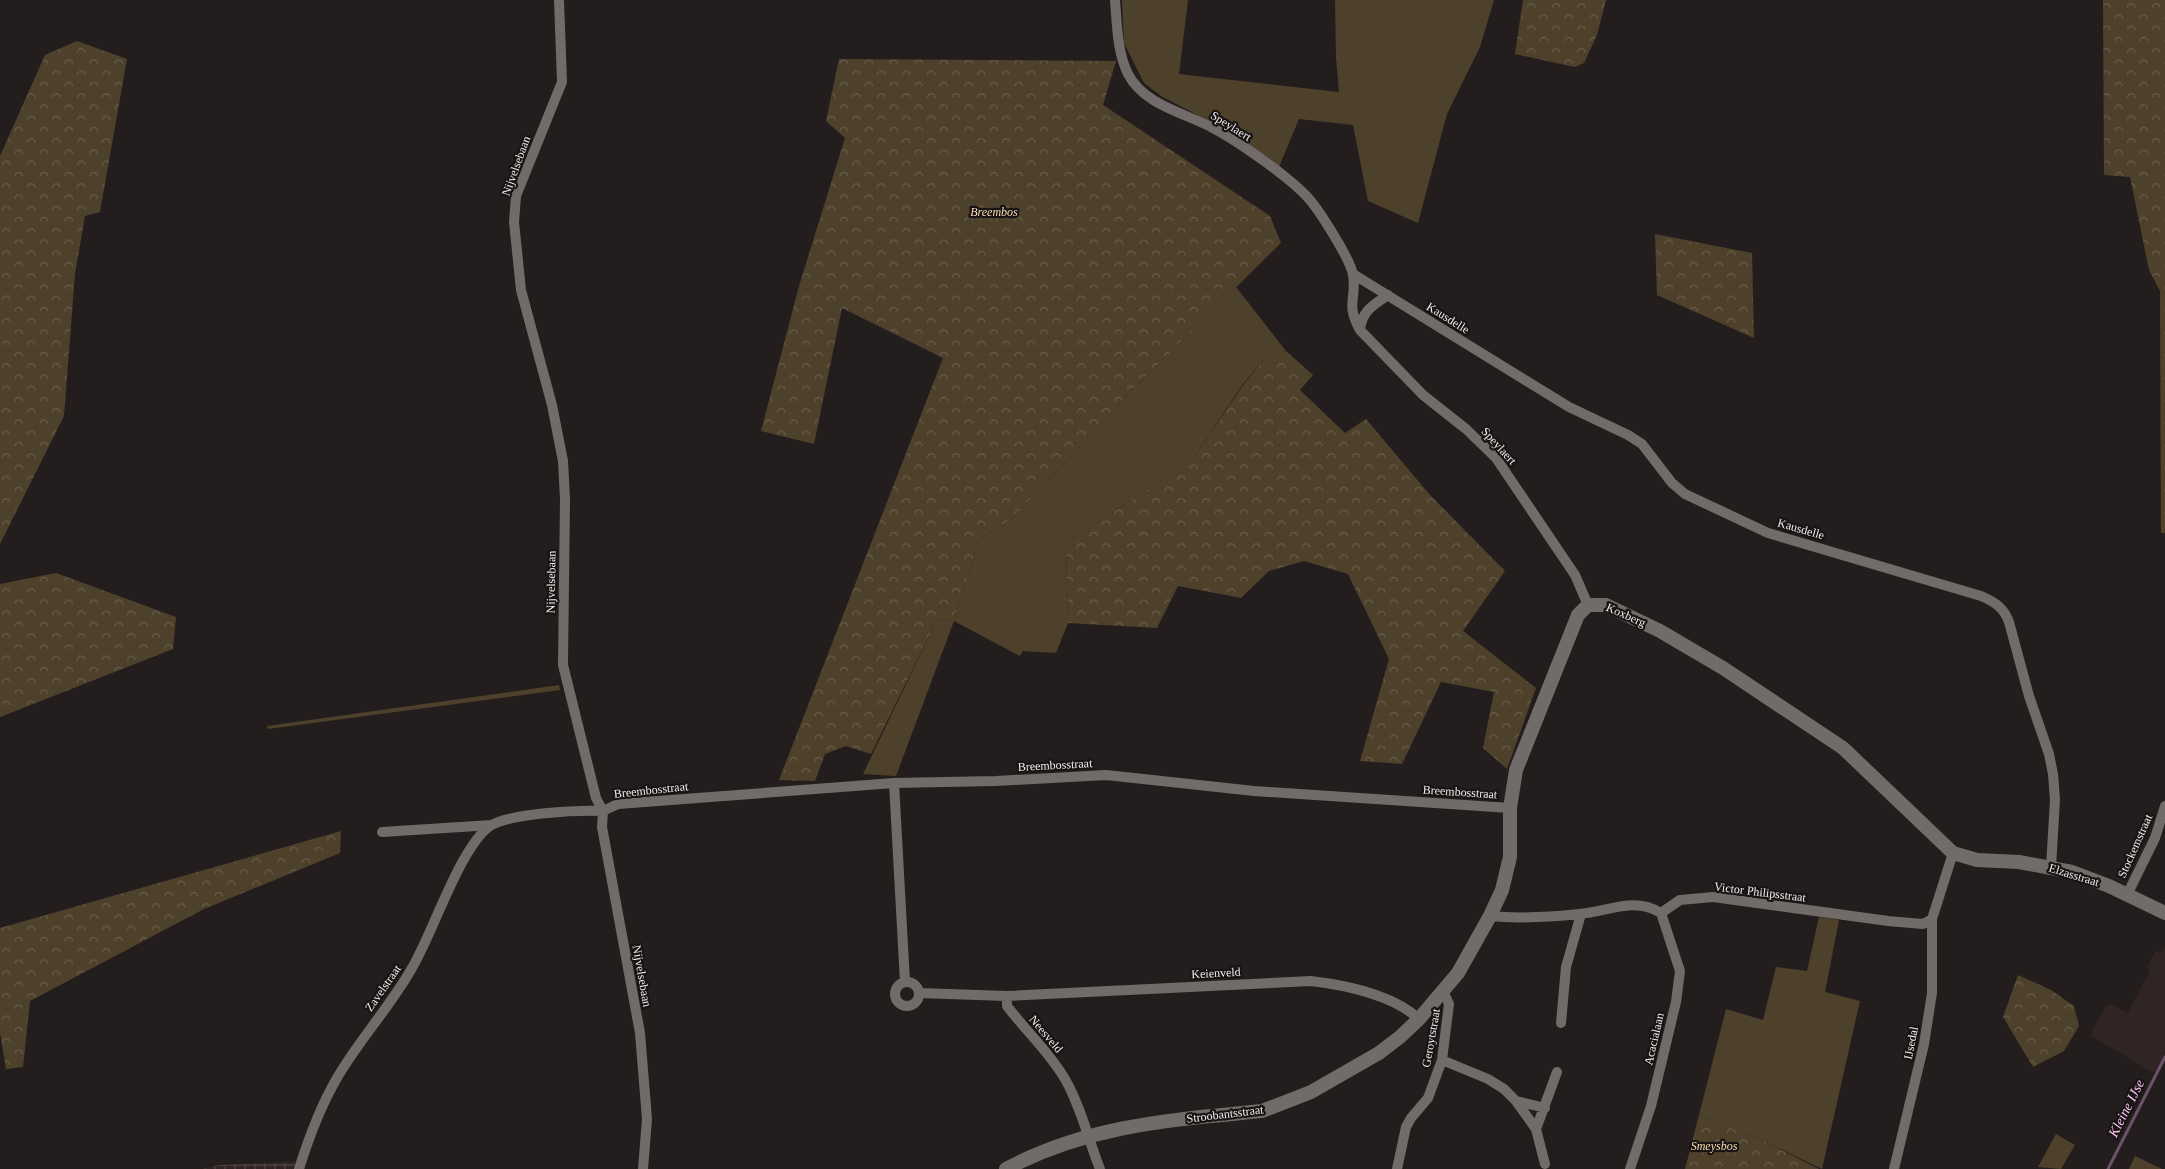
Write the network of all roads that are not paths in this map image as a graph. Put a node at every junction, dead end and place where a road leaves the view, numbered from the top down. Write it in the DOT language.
graph roads {
  1 [pos="559,0"];
  2 [pos="1115,0"];
  3 [pos="1353,274"];
  4 [pos="1388,295"];
  5 [pos="1360,330"];
  6 [pos="1588,605"];
  7 [pos="894,783"];
  8 [pos="2165,806"];
  9 [pos="1510,808"];
  10 [pos="603,811"];
  11 [pos="492,825"];
  12 [pos="382,832"];
  13 [pos="1953,852"];
  14 [pos="1977,860"];
  15 [pos="2051,867"];
  16 [pos="2127,895"];
  17 [pos="1661,913"];
  18 [pos="2165,913"];
  19 [pos="1581,914"];
  20 [pos="1490,916"];
  21 [pos="1932,919"];
  22 [pos="906,982"];
  23 [pos="919,992"];
  24 [pos="1444,993"];
  25 [pos="1007,996"];
  26 [pos="1419,1019"];
  27 [pos="1561,1023"];
  28 [pos="1442,1060"];
  29 [pos="1557,1072"];
  30 [pos="1516,1102"];
  31 [pos="1545,1108"];
  32 [pos="1536,1129"];
  33 [pos="1088,1136"];
  34 [pos="1544,1164"];
  35 [pos="299,1169"];
  36 [pos="643,1169"];
  37 [pos="1006,1169"];
  38 [pos="1100,1169"];
  39 [pos="1397,1169"];
  40 [pos="1630,1169"];
  41 [pos="1894,1169"];
  1 -- 10 [label="street, Nijvelsebaan"];
  2 -- 3 [label="street, Speylaert"];
  3 -- 4 [label="street"];
  3 -- 5 [label="street, Speylaert"];
  4 -- 5 [label="street"];
  4 -- 15 [label="street, Kausdelle"];
  5 -- 6 [label="street, Speylaert"];
  6 -- 9 [label="street, Koxberg"];
  6 -- 13 [label="street, Koxberg"];
  7 -- 9 [label="street, Breembosstraat"];
  7 -- 10 [label="street, Breembosstraat"];
  7 -- 22 [label="street"];
  8 -- 16 [label="street, Stockemstraat"];
  9 -- 20 [label="street, Koxberg"];
  10 -- 11 [label="street"];
  10 -- 36 [label="street, Nijvelsebaan"];
  11 -- 12 [label="street"];
  11 -- 35 [label="street, Zavelstraat"];
  13 -- 14 [label="street, Koxberg"];
  13 -- 21 [label="street"];
  14 -- 15 [label="street, Elzasstraat"];
  15 -- 16 [label="street, Elzasstraat"];
  16 -- 18 [label="street, Elzasstraat"];
  17 -- 19 [label="street"];
  17 -- 21 [label="street, Victor Philipsstraat"];
  17 -- 40 [label="street, Acacialaan"];
  19 -- 20 [label="street"];
  19 -- 27 [label="street"];
  20 -- 24 [label="street, Koxberg"];
  21 -- 41 [label="street, IJsedal"];
  22 -- 23 [label="street"];
  22 -- 23 [label="street"];
  23 -- 25 [label="street"];
  24 -- 26 [label="street, Stroobantsstraat"];
  24 -- 28 [label="street, Geroytstraat"];
  25 -- 26 [label="street, Keienveld"];
  25 -- 33 [label="street, Neesveld"];
  26 -- 33 [label="street, Stroobantsstraat"];
  28 -- 30 [label="street"];
  28 -- 39 [label="street, Geroytstraat"];
  29 -- 31 [label="street"];
  30 -- 31 [label="street"];
  30 -- 32 [label="street"];
  31 -- 32 [label="street"];
  32 -- 34 [label="street"];
  33 -- 37 [label="street, Stroobantsstraat"];
  33 -- 38 [label="street, Neesveld"];
}
